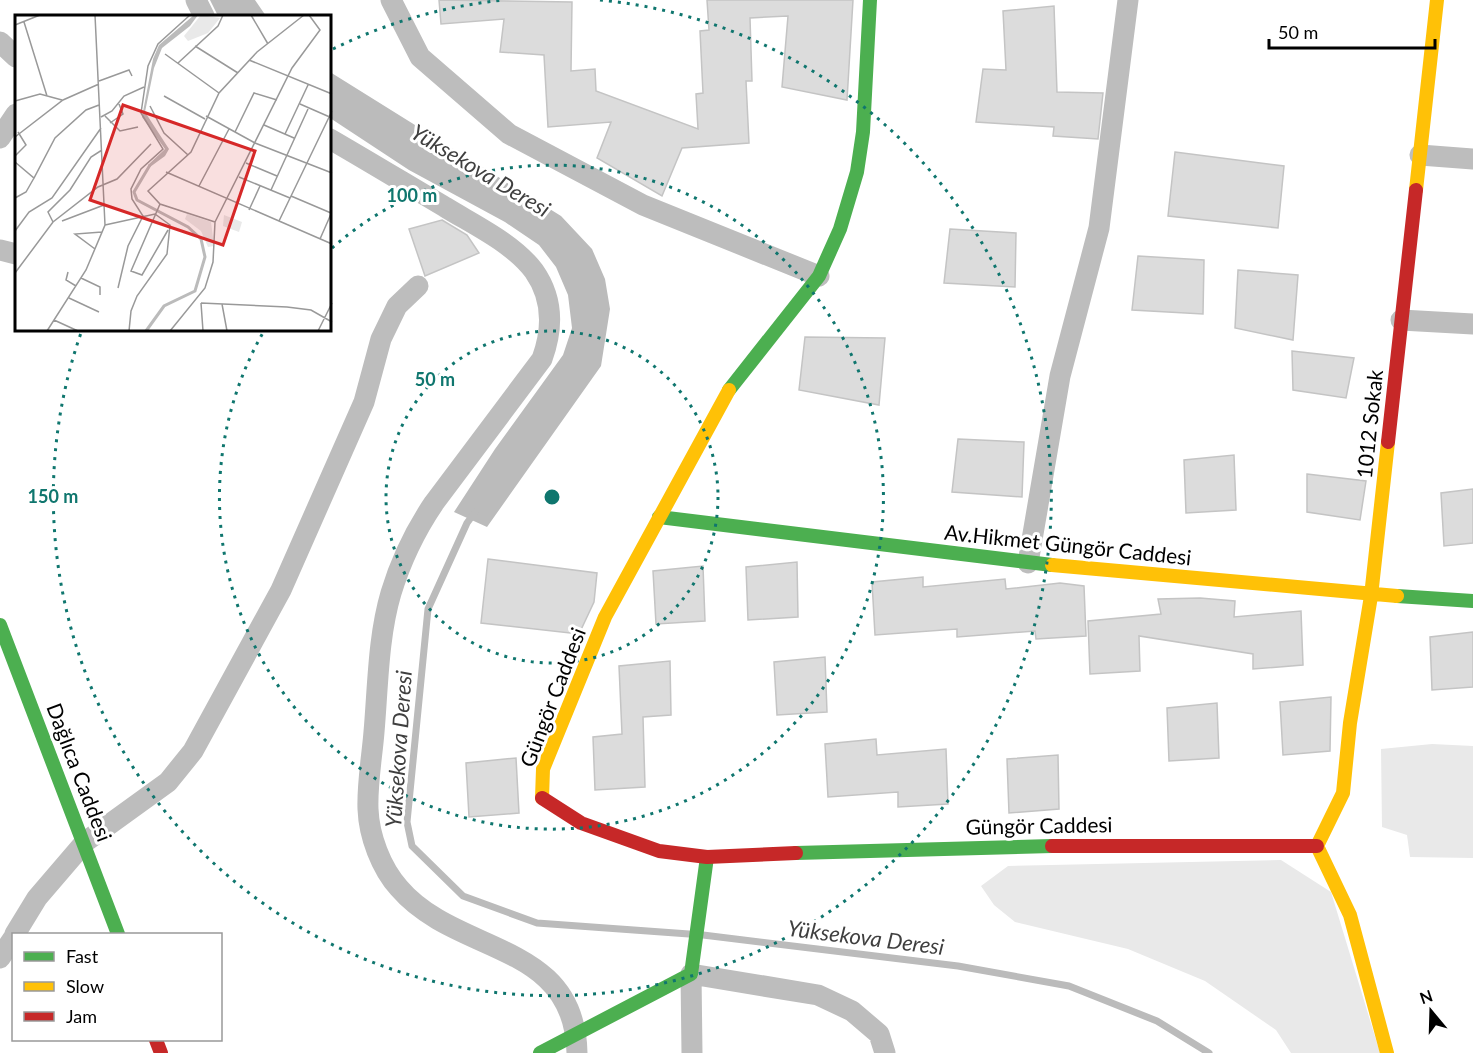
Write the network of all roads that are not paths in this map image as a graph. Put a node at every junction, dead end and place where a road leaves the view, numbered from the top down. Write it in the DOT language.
graph roads {
  1 [pos="196,0"];
  2 [pos="391,0"];
  3 [pos="870,0"];
  4 [pos="1128,0"];
  5 [pos="1437,0"];
  6 [pos="204,15"];
  7 [pos="0,42"];
  8 [pos="15,56"];
  9 [pos="15,116"];
  10 [pos="0,138"];
  11 [pos="332,139"];
  12 [pos="1420,155"];
  13 [pos="1473,159"];
  14 [pos="0,250"];
  15 [pos="15,254"];
  16 [pos="819,276"];
  17 [pos="418,286"];
  18 [pos="1401,320"];
  19 [pos="1473,324"];
  20 [pos="659,517"];
  21 [pos="1028,563"];
  22 [pos="1371,596"];
  23 [pos="1473,602"];
  24 [pos="0,625"];
  25 [pos="85,842"];
  26 [pos="1317,846"];
  27 [pos="707,857"];
  28 [pos="16,933"];
  29 [pos="118,933"];
  30 [pos="12,939"];
  31 [pos="0,958"];
  32 [pos="691,974"];
  33 [pos="577,1044"];
  34 [pos="540,1053"];
  35 [pos="692,1053"];
  36 [pos="885,1053"];
  37 [pos="1387,1053"];
  1 -- 6 [label="street"];
  2 -- 16 [label="street"];
  3 -- 16 [label="street, Güngör Caddesi"];
  4 -- 21 [label="street"];
  5 -- 12 [label="street, 1012 Sokak"];
  7 -- 8 [label="street"];
  9 -- 10 [label="street"];
  11 -- 33 [label="street"];
  12 -- 13 [label="street"];
  12 -- 18 [label="street, 1012 Sokak"];
  14 -- 15 [label="street"];
  16 -- 20 [label="street, Güngör Caddesi"];
  17 -- 25 [label="street"];
  18 -- 19 [label="street"];
  18 -- 22 [label="street, 1012 Sokak"];
  20 -- 21 [label="street, Av.Hikmet Güngör Caddesi"];
  20 -- 27 [label="street, Güngör Caddesi"];
  21 -- 22 [label="street, Av.Hikmet Güngör Caddesi"];
  22 -- 23 [label="street, Av.Hikmet Güngör Caddesi"];
  22 -- 26 [label="street, 1012 Sokak"];
  24 -- 25 [label="street, Dağlıca Caddesi"];
  25 -- 28 [label="street"];
  25 -- 29 [label="street, Dağlıca Caddesi"];
  26 -- 27 [label="street, Güngör Caddesi"];
  26 -- 37 [label="street"];
  27 -- 32 [label="street"];
  30 -- 31 [label="street"];
  32 -- 33 [label="street"];
  32 -- 35 [label="street"];
  32 -- 36 [label="street"];
  33 -- 34 [label="street"];
}
